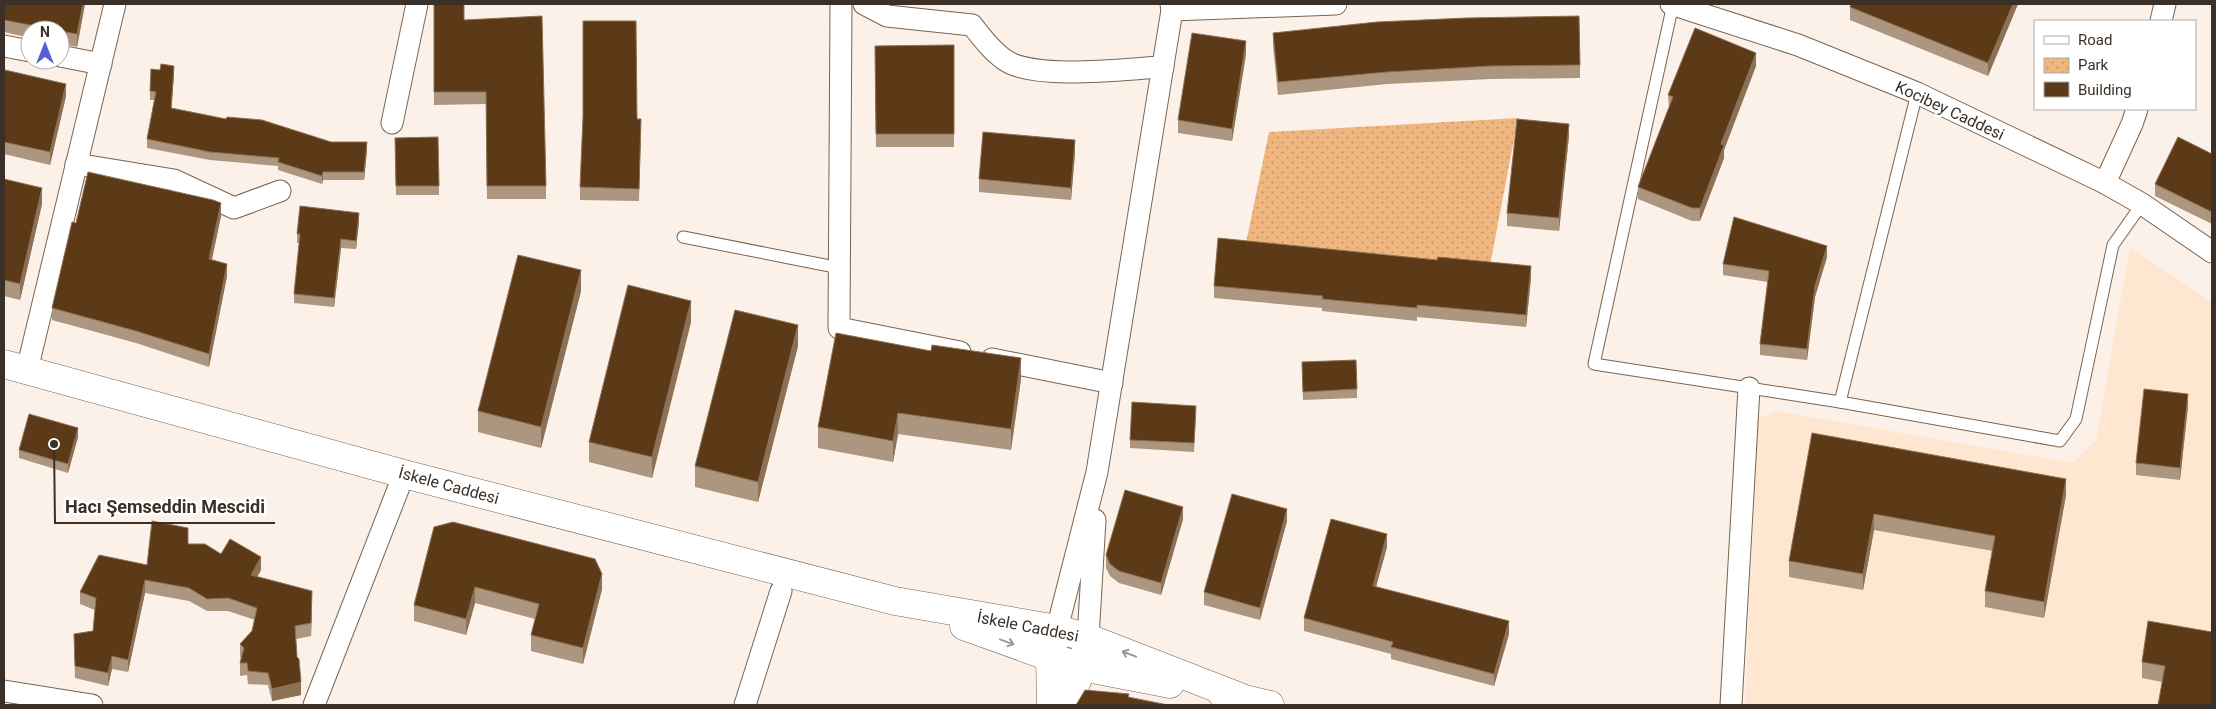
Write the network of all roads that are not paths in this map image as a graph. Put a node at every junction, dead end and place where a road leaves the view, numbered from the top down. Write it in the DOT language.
graph roads {
  1 [pos="115,4"];
  2 [pos="417,4"];
  3 [pos="840,4"];
  4 [pos="864,4"];
  5 [pos="1336,4"];
  6 [pos="1672,4"];
  7 [pos="2165,4"];
  8 [pos="1172,7"];
  9 [pos="2161,20"];
  10 [pos="4,46"];
  11 [pos="20,49"];
  12 [pos="70,58"];
  13 [pos="101,64"];
  14 [pos="1163,67"];
  15 [pos="1917,93"];
  16 [pos="2137,110"];
  17 [pos="392,123"];
  18 [pos="76,164"];
  19 [pos="2105,183"];
  20 [pos="280,191"];
  21 [pos="2142,204"];
  22 [pos="683,237"];
  23 [pos="2212,252"];
  24 [pos="840,268"];
  25 [pos="15,367"];
  26 [pos="1112,383"];
  27 [pos="1749,388"];
  28 [pos="1840,402"];
  29 [pos="1097,472"];
  30 [pos="404,474"];
  31 [pos="781,592"];
  32 [pos="896,601"];
  33 [pos="1056,629"];
  34 [pos="1088,638"];
  35 [pos="1050,657"];
  36 [pos="1082,666"];
  37 [pos="4,691"];
  38 [pos="1240,697"];
  39 [pos="92,705"];
  40 [pos="314,705"];
  41 [pos="745,705"];
  42 [pos="1051,705"];
  43 [pos="1068,705"];
  44 [pos="1270,705"];
  45 [pos="1731,705"];
  1 -- 13 [label="street"];
  2 -- 17 [label="street"];
  3 -- 24 [label="street"];
  4 -- 14 [label="street"];
  5 -- 8 [label="street"];
  6 -- 15 [label="street, Kocibey Caddesi"];
  6 -- 27 [label="lane"];
  7 -- 9 [label="street"];
  8 -- 14 [label="street"];
  10 -- 11 [label="street"];
  12 -- 13 [label="street"];
  13 -- 18 [label="street"];
  14 -- 26 [label="street"];
  15 -- 19 [label="street, Kocibey Caddesi"];
  15 -- 28 [label="lane"];
  16 -- 19 [label="street"];
  18 -- 20 [label="street"];
  18 -- 25 [label="street"];
  19 -- 21 [label="street, Kocibey Caddesi"];
  21 -- 23 [label="street, Kocibey Caddesi"];
  21 -- 28 [label="lane"];
  22 -- 24 [label="lane"];
  24 -- 26 [label="street"];
  25 -- 30 [label="main road, İskele Caddesi"];
  26 -- 29 [label="street"];
  27 -- 28 [label="lane"];
  27 -- 45 [label="street"];
  29 -- 33 [label="street"];
  29 -- 34 [label="street"];
  30 -- 32 [label="main road, İskele Caddesi"];
  30 -- 40 [label="street"];
  31 -- 41 [label="street"];
  32 -- 33 [label="main road, İskele Caddesi"];
  32 -- 35 [label="main road, İskele Caddesi, one-way"];
  33 -- 34 [label="main road, İskele Caddesi"];
  33 -- 35 [label="main road"];
  34 -- 36 [label="main road"];
  38 -- 34 [label="main road, İskele Caddesi, one-way"];
  35 -- 36 [label="main road, İskele Caddesi"];
  35 -- 42 [label="main road"];
  36 -- 38 [label="main road, İskele Caddesi"];
  36 -- 43 [label="main road"];
  37 -- 39 [label="street"];
  38 -- 44 [label="main road, İskele Caddesi"];
}
